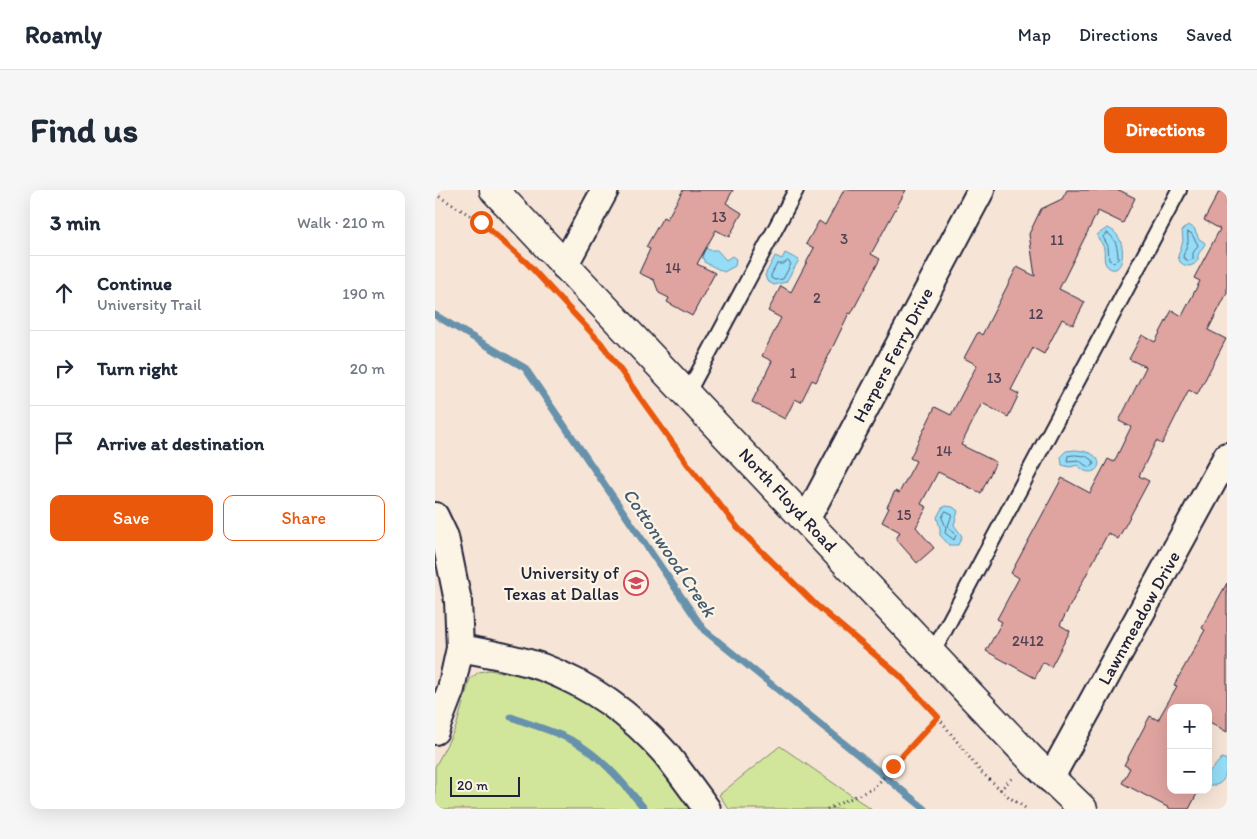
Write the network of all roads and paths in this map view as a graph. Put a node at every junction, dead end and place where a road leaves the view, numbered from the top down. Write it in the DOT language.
graph roads {
  1 [pos="494,190"];
  2 [pos="605,190"];
  3 [pos="796,190"];
  4 [pos="981,190"];
  5 [pos="1179,190"];
  6 [pos="435,194"];
  7 [pos="521,258"];
  8 [pos="564,266"];
  9 [pos="601,343"];
  10 [pos="687,394"];
  11 [pos="1227,456"];
  12 [pos="435,516"];
  13 [pos="806,520"];
  14 [pos="460,648"];
  15 [pos="932,654"];
  16 [pos="938,717"];
  17 [pos="435,730"];
  18 [pos="1016,775"];
  19 [pos="1050,779"];
  20 [pos="1000,790"];
  21 [pos="707,809"];
  22 [pos="827,809"];
  23 [pos="1027,809"];
  24 [pos="1083,809"];
  1 -- 8 [label="street, North Floyd Road"];
  2 -- 8 [label="street"];
  3 -- 10 [label="lane"];
  4 -- 13 [label="street, Harpers Ferry Drive"];
  5 -- 15 [label="lane"];
  6 -- 7 [label="path"];
  8 -- 10 [label="street, North Floyd Road"];
  9 -- 16 [label="path"];
  10 -- 13 [label="street, North Floyd Road"];
  11 -- 19 [label="street, Lawnmeadow Drive"];
  12 -- 14 [label="street"];
  13 -- 15 [label="street, North Floyd Road"];
  14 -- 17 [label="street"];
  14 -- 21 [label="street"];
  15 -- 19 [label="street, North Floyd Road"];
  16 -- 20 [label="path"];
  16 -- 22 [label="path"];
  18 -- 20 [label="path"];
  19 -- 24 [label="street, North Floyd Road"];
  20 -- 23 [label="path"];
}
